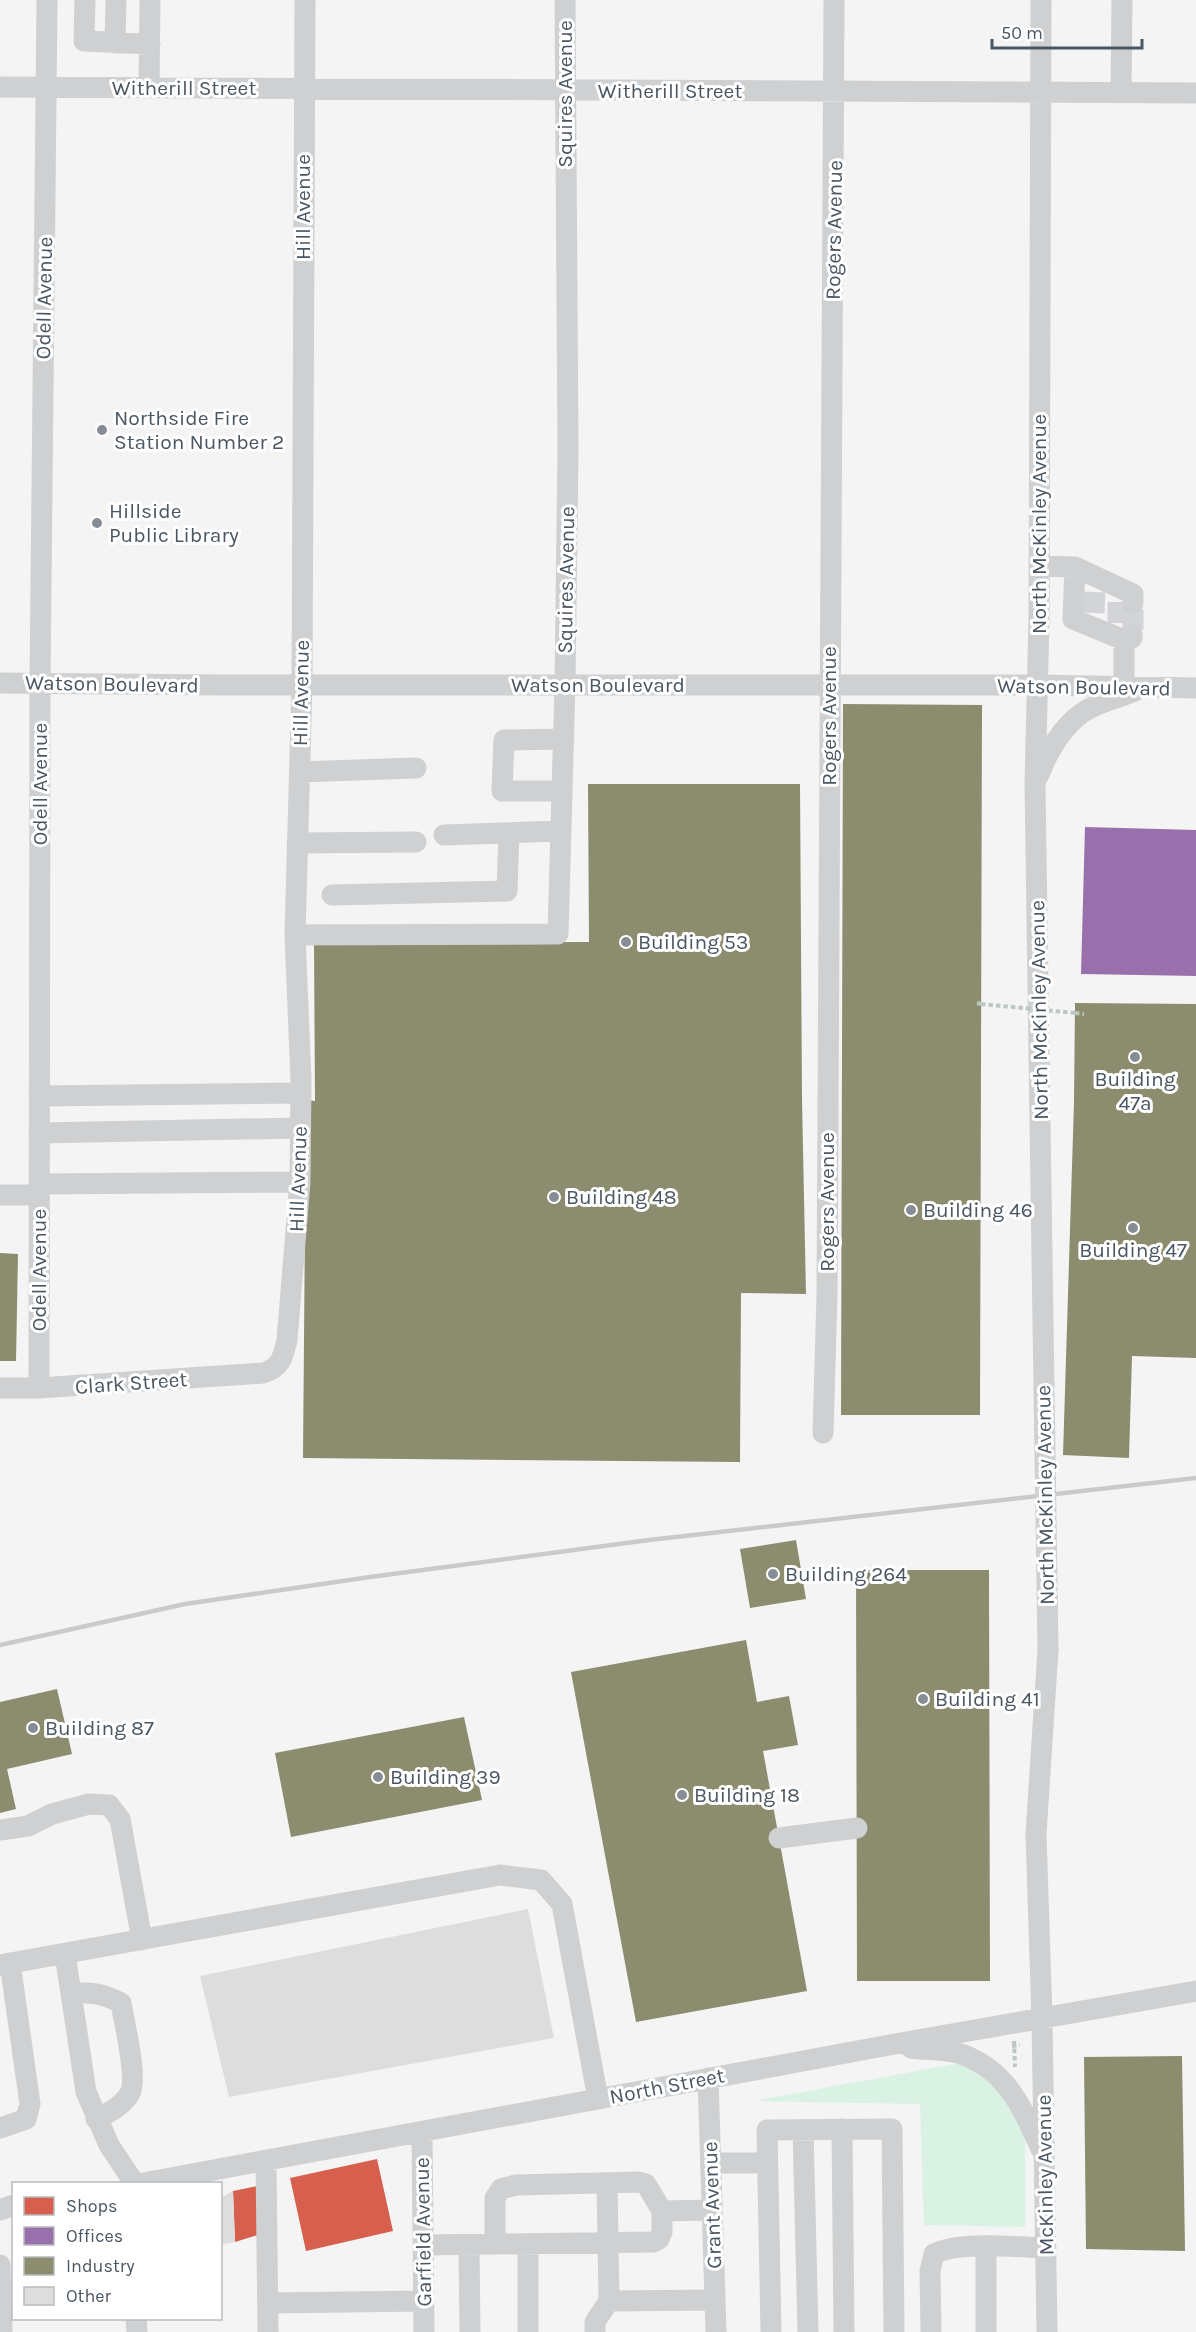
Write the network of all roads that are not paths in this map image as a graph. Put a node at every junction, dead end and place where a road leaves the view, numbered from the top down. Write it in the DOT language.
graph roads {
  1 [pos="47,0"];
  2 [pos="85,0"];
  3 [pos="116,0"];
  4 [pos="150,0"];
  5 [pos="305,0"];
  6 [pos="565,0"];
  7 [pos="834,0"];
  8 [pos="1041,0"];
  9 [pos="1122,0"];
  10 [pos="115,43"];
  11 [pos="150,44"];
  12 [pos="0,87"];
  13 [pos="46,87"];
  14 [pos="149,88"];
  15 [pos="304,89"];
  16 [pos="565,90"];
  17 [pos="835,92"];
  18 [pos="1121,92"];
  19 [pos="1041,93"];
  20 [pos="1196,93"];
  21 [pos="1039,566"];
  22 [pos="1075,567"];
  23 [pos="1123,596"];
  24 [pos="1039,619"];
  25 [pos="1073,619"];
  26 [pos="0,683"];
  27 [pos="40,683"];
  28 [pos="302,684"];
  29 [pos="565,685"];
  30 [pos="829,685"];
  31 [pos="1038,685"];
  32 [pos="1133,688"];
  33 [pos="1196,688"];
  34 [pos="564,739"];
  35 [pos="416,768"];
  36 [pos="300,772"];
  37 [pos="1035,784"];
  38 [pos="562,791"];
  39 [pos="561,831"];
  40 [pos="509,833"];
  41 [pos="444,835"];
  42 [pos="416,842"];
  43 [pos="297,843"];
  44 [pos="332,895"];
  45 [pos="295,935"];
  46 [pos="300,1093"];
  47 [pos="39,1096"];
  48 [pos="300,1128"];
  49 [pos="39,1133"];
  50 [pos="300,1182"];
  51 [pos="39,1190"];
  52 [pos="0,1195"];
  53 [pos="262,1373"];
  54 [pos="0,1388"];
  55 [pos="39,1388"];
  56 [pos="823,1433"];
  57 [pos="857,1828"];
  58 [pos="0,1830"];
  59 [pos="779,1838"];
  60 [pos="142,1940"];
  61 [pos="65,1954"];
  62 [pos="5,1964"];
  63 [pos="1196,1991"];
  64 [pos="71,1994"];
  65 [pos="1042,2019"];
  66 [pos="884,2046"];
  67 [pos="708,2078"];
  68 [pos="598,2099"];
  69 [pos="96,2119"];
  70 [pos="0,2128"];
  71 [pos="842,2129"];
  72 [pos="803,2130"];
  73 [pos="422,2132"];
  74 [pos="1044,2157"];
  75 [pos="266,2161"];
  76 [pos="711,2163"];
  77 [pos="767,2163"];
  78 [pos="135,2182"];
  79 [pos="147,2182"];
  80 [pos="607,2183"];
  81 [pos="712,2210"];
  82 [pos="662,2211"];
  83 [pos="608,2242"];
  84 [pos="495,2244"];
  85 [pos="528,2244"];
  86 [pos="423,2245"];
  87 [pos="469,2245"];
  88 [pos="986,2247"];
  89 [pos="1046,2248"];
  90 [pos="0,2265"];
  91 [pos="715,2300"];
  92 [pos="424,2301"];
  93 [pos="609,2301"];
  94 [pos="268,2303"];
  95 [pos="2,2332"];
  96 [pos="268,2332"];
  97 [pos="424,2332"];
  98 [pos="470,2332"];
  99 [pos="528,2332"];
  100 [pos="595,2332"];
  101 [pos="716,2332"];
  102 [pos="771,2332"];
  103 [pos="808,2332"];
  104 [pos="844,2332"];
  105 [pos="894,2332"];
  106 [pos="931,2332"];
  107 [pos="986,2332"];
  108 [pos="1047,2332"];
  1 -- 13 [label="street, Odell Avenue"];
  2 -- 10 [label="street"];
  3 -- 10 [label="street"];
  4 -- 11 [label="street"];
  5 -- 15 [label="street, Hill Avenue"];
  6 -- 16 [label="street, Squires Avenue"];
  7 -- 17 [label="street, Rogers Avenue"];
  8 -- 19 [label="street, North McKinley Avenue"];
  9 -- 18 [label="street"];
  10 -- 11 [label="street"];
  11 -- 14 [label="street"];
  12 -- 13 [label="street, Witherill Street"];
  13 -- 14 [label="street, Witherill Street"];
  13 -- 27 [label="street, Odell Avenue"];
  14 -- 15 [label="street, Witherill Street"];
  15 -- 16 [label="street, Witherill Street"];
  15 -- 28 [label="street, Hill Avenue"];
  16 -- 17 [label="street, Witherill Street"];
  16 -- 29 [label="street, Squires Avenue"];
  17 -- 19 [label="street, Witherill Street"];
  17 -- 30 [label="street, Rogers Avenue"];
  18 -- 19 [label="street, Witherill Street"];
  18 -- 20 [label="street, Witherill Street"];
  19 -- 21 [label="street, North McKinley Avenue"];
  21 -- 22 [label="street"];
  21 -- 24 [label="street, North McKinley Avenue"];
  22 -- 23 [label="street"];
  22 -- 25 [label="street"];
  24 -- 25 [label="street"];
  24 -- 31 [label="street, North McKinley Avenue"];
  25 -- 32 [label="street"];
  26 -- 27 [label="street, Watson Boulevard"];
  27 -- 28 [label="street, Watson Boulevard"];
  27 -- 47 [label="street, Odell Avenue"];
  28 -- 29 [label="street, Watson Boulevard"];
  28 -- 36 [label="street, Hill Avenue"];
  29 -- 30 [label="street, Watson Boulevard"];
  29 -- 34 [label="street, Squires Avenue"];
  30 -- 31 [label="street, Watson Boulevard"];
  30 -- 56 [label="street, Rogers Avenue"];
  31 -- 32 [label="street, Watson Boulevard"];
  31 -- 37 [label="street, North McKinley Avenue"];
  32 -- 33 [label="street, Watson Boulevard"];
  32 -- 37 [label="street"];
  34 -- 38 [label="street, Squires Avenue"];
  34 -- 38 [label="street"];
  35 -- 36 [label="street"];
  36 -- 43 [label="street, Hill Avenue"];
  37 -- 65 [label="street, North McKinley Avenue, bridge"];
  38 -- 39 [label="street, Squires Avenue"];
  39 -- 40 [label="street"];
  39 -- 45 [label="street, Squires Avenue"];
  40 -- 41 [label="street"];
  40 -- 44 [label="street"];
  42 -- 43 [label="street"];
  43 -- 45 [label="street, Hill Avenue"];
  45 -- 46 [label="street, Hill Avenue"];
  46 -- 47 [label="street"];
  46 -- 48 [label="street, Hill Avenue"];
  47 -- 49 [label="street, Odell Avenue"];
  48 -- 49 [label="street"];
  48 -- 50 [label="street, Hill Avenue"];
  49 -- 51 [label="street, Odell Avenue"];
  50 -- 51 [label="street"];
  50 -- 53 [label="street, Hill Avenue"];
  51 -- 52 [label="street"];
  51 -- 55 [label="street, Odell Avenue"];
  53 -- 55 [label="street, Clark Street"];
  54 -- 55 [label="street, Clark Street"];
  57 -- 59 [label="street"];
  58 -- 60 [label="street"];
  60 -- 61 [label="street"];
  60 -- 68 [label="street"];
  61 -- 62 [label="street"];
  61 -- 64 [label="street"];
  62 -- 70 [label="street"];
  63 -- 65 [label="street, North Street"];
  64 -- 69 [label="street"];
  64 -- 69 [label="street"];
  65 -- 66 [label="street, North Street"];
  65 -- 74 [label="street, McKinley Avenue"];
  66 -- 67 [label="street, North Street"];
  66 -- 74 [label="street"];
  67 -- 68 [label="street, North Street"];
  67 -- 76 [label="street, Grant Avenue"];
  68 -- 73 [label="street, North Street"];
  69 -- 78 [label="street"];
  71 -- 72 [label="street"];
  71 -- 104 [label="street"];
  71 -- 105 [label="street"];
  72 -- 77 [label="street"];
  72 -- 103 [label="street"];
  73 -- 75 [label="street, North Street"];
  73 -- 86 [label="street, Garfield Avenue"];
  74 -- 89 [label="street, McKinley Avenue"];
  75 -- 79 [label="street, North Street"];
  75 -- 94 [label="street"];
  76 -- 77 [label="street"];
  76 -- 81 [label="street, Grant Avenue"];
  77 -- 102 [label="street"];
  80 -- 82 [label="street"];
  80 -- 83 [label="street"];
  80 -- 84 [label="street"];
  81 -- 82 [label="street"];
  81 -- 91 [label="street, Grant Avenue"];
  82 -- 83 [label="street"];
  83 -- 85 [label="street"];
  83 -- 93 [label="street"];
  84 -- 85 [label="street"];
  84 -- 87 [label="street"];
  85 -- 99 [label="street"];
  86 -- 87 [label="street"];
  86 -- 92 [label="street, Garfield Avenue"];
  87 -- 98 [label="street"];
  88 -- 89 [label="street"];
  88 -- 106 [label="street"];
  88 -- 107 [label="street"];
  89 -- 108 [label="street, McKinley Avenue"];
  90 -- 95 [label="street"];
  91 -- 93 [label="street"];
  91 -- 101 [label="street, Grant Avenue"];
  92 -- 94 [label="street"];
  92 -- 97 [label="street, Garfield Avenue"];
  93 -- 100 [label="street"];
  94 -- 96 [label="street"];
}
